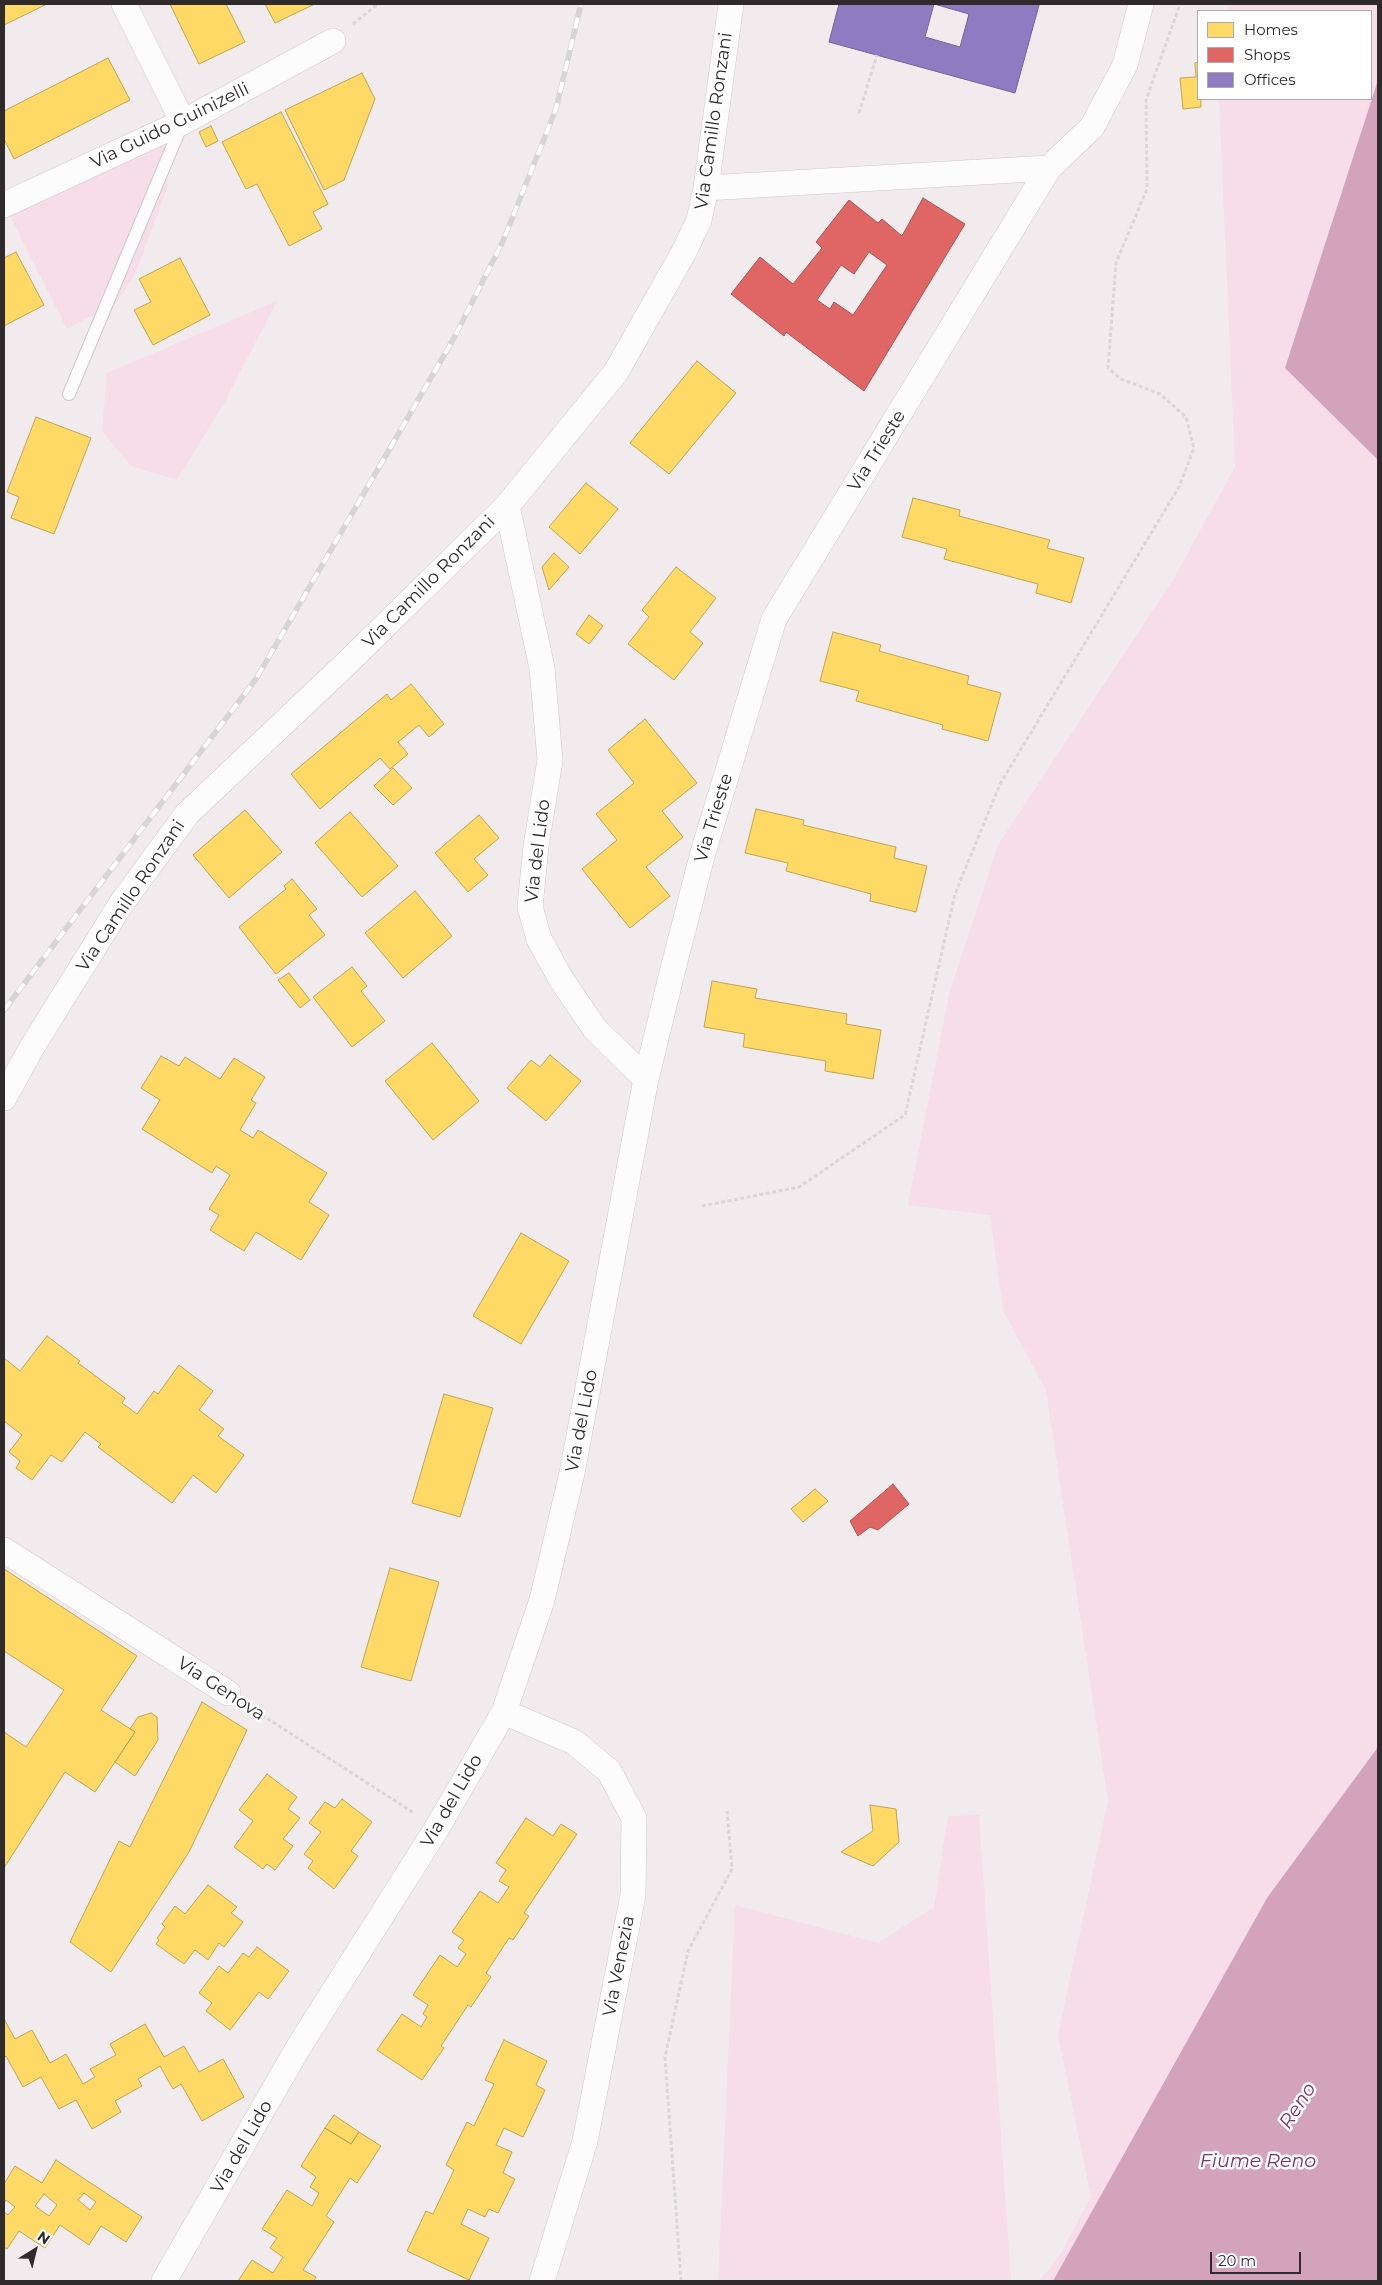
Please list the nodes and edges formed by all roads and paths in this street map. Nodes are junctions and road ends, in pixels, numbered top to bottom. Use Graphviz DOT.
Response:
graph roads {
  1 [pos="124,4"];
  2 [pos="731,4"];
  3 [pos="1141,4"];
  4 [pos="1180,4"];
  5 [pos="334,41"];
  6 [pos="877,55"];
  7 [pos="860,113"];
  8 [pos="183,122"];
  9 [pos="1049,168"];
  10 [pos="706,188"];
  11 [pos="4,205"];
  12 [pos="69,394"];
  13 [pos="506,506"];
  14 [pos="646,1079"];
  15 [pos="4,1098"];
  16 [pos="702,1206"];
  17 [pos="4,1550"];
  18 [pos="228,1693"];
  19 [pos="504,1712"];
  20 [pos="727,1811"];
  21 [pos="437,1828"];
  22 [pos="164,2281"];
  23 [pos="542,2281"];
  24 [pos="681,2281"];
  1 -- 8 [label="street"];
  2 -- 10 [label="street, Via Camillo Ronzani"];
  3 -- 9 [label="street, Via Trieste"];
  4 -- 16 [label="path"];
  5 -- 8 [label="street, Via Guido Guinizelli"];
  6 -- 7 [label="path"];
  8 -- 11 [label="street, Via Guido Guinizelli"];
  8 -- 12 [label="lane"];
  9 -- 10 [label="street"];
  9 -- 14 [label="street, Via Trieste"];
  10 -- 13 [label="street, Via Camillo Ronzani"];
  13 -- 14 [label="street, Via del Lido"];
  13 -- 15 [label="street, Via Camillo Ronzani"];
  14 -- 19 [label="street, Via del Lido"];
  17 -- 18 [label="street, Via Genova"];
  18 -- 21 [label="path, Via Genova"];
  19 -- 21 [label="street, Via del Lido"];
  19 -- 23 [label="street, Via Venezia"];
  20 -- 24 [label="path"];
  21 -- 22 [label="street, Via del Lido"];
}
